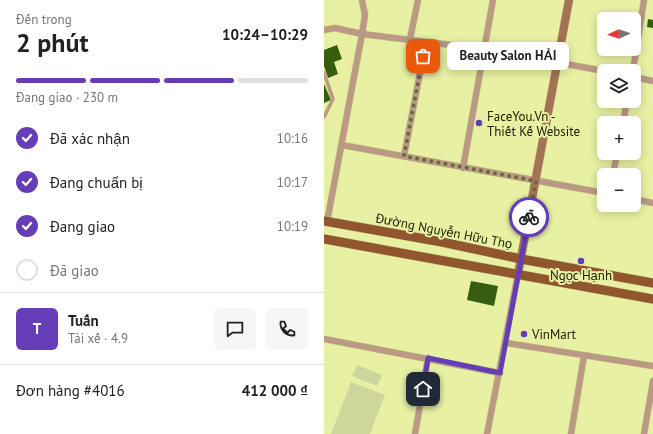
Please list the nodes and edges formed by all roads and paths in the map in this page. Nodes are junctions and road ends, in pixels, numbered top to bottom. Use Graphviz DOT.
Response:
graph roads {
  1 [pos="362,0"];
  2 [pos="418,0"];
  3 [pos="493,0"];
  4 [pos="569,0"];
  5 [pos="644,0"];
  6 [pos="324,30"];
  7 [pos="362,34"];
  8 [pos="410,39"];
  9 [pos="426,42"];
  10 [pos="484,49"];
  11 [pos="558,62"];
  12 [pos="634,64"];
  13 [pos="597,70"];
  14 [pos="324,73"];
  15 [pos="641,78"];
  16 [pos="653,80"];
  17 [pos="324,117"];
  18 [pos="342,145"];
  19 [pos="404,156"];
  20 [pos="463,168"];
  21 [pos="536,181"];
  22 [pos="597,193"];
  23 [pos="641,200"];
  24 [pos="653,203"];
  25 [pos="326,222"];
  26 [pos="324,239"];
  27 [pos="521,260"];
  28 [pos="518,274"];
  29 [pos="653,283"];
  30 [pos="653,300"];
  31 [pos="324,340"];
  32 [pos="506,343"];
  33 [pos="584,356"];
  34 [pos="428,358"];
  35 [pos="653,366"];
  36 [pos="500,373"];
  37 [pos="653,381"];
  38 [pos="650,423"];
  39 [pos="415,434"];
  40 [pos="487,434"];
  41 [pos="571,434"];
  42 [pos="644,434"];
  1 -- 7 [label="street"];
  2 -- 8 [label="street"];
  3 -- 10 [label="street"];
  4 -- 11 [label="street"];
  5 -- 12 [label="street"];
  6 -- 7 [label="street"];
  7 -- 8 [label="street"];
  7 -- 18 [label="street"];
  8 -- 9 [label="street"];
  9 -- 10 [label="street"];
  9 -- 19 [label="street"];
  10 -- 11 [label="street"];
  10 -- 20 [label="street"];
  11 -- 13 [label="street"];
  11 -- 21 [label="street"];
  14 -- 17 [label="lane"];
  15 -- 16 [label="street"];
  18 -- 19 [label="street"];
  18 -- 25 [label="street"];
  19 -- 20 [label="street"];
  20 -- 21 [label="street"];
  21 -- 22 [label="street"];
  21 -- 27 [label="street"];
  23 -- 24 [label="street"];
  25 -- 27 [label="main road, Đường Nguyễn Hữu Thọ"];
  26 -- 28 [label="main road"];
  27 -- 28 [label="street"];
  27 -- 29 [label="main road, Đường Nguyễn Hữu Thọ"];
  28 -- 30 [label="main road"];
  28 -- 32 [label="street"];
  31 -- 34 [label="street"];
  32 -- 33 [label="street"];
  32 -- 36 [label="street"];
  33 -- 35 [label="street"];
  33 -- 41 [label="street"];
  34 -- 36 [label="street"];
  34 -- 39 [label="street"];
  36 -- 40 [label="street"];
  37 -- 38 [label="street"];
  38 -- 42 [label="street"];
}
